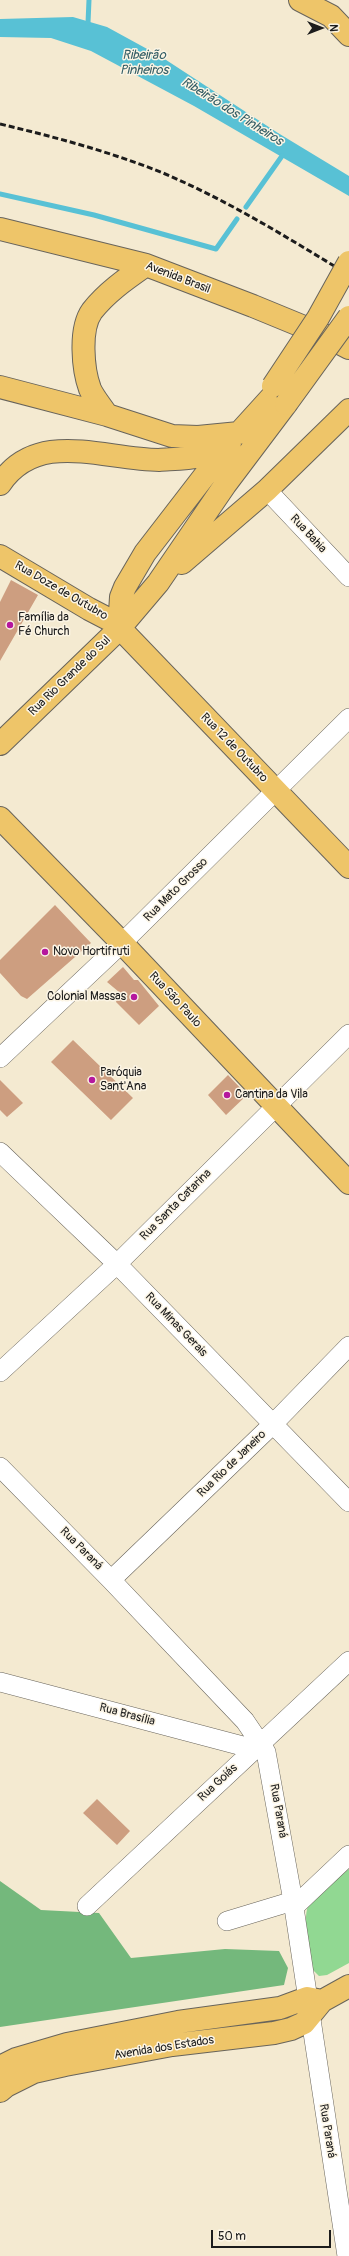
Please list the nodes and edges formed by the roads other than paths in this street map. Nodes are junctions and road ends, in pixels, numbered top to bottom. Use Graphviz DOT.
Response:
graph roads {
  1 [pos="300,0"];
  2 [pos="349,35"];
  3 [pos="0,229"];
  4 [pos="349,262"];
  5 [pos="146,265"];
  6 [pos="349,288"];
  7 [pos="349,317"];
  8 [pos="349,348"];
  9 [pos="0,388"];
  10 [pos="279,393"];
  11 [pos="349,410"];
  12 [pos="107,415"];
  13 [pos="234,438"];
  14 [pos="0,484"];
  15 [pos="267,490"];
  16 [pos="0,556"];
  17 [pos="349,577"];
  18 [pos="158,583"];
  19 [pos="120,629"];
  20 [pos="349,718"];
  21 [pos="0,744"];
  22 [pos="275,790"];
  23 [pos="0,818"];
  24 [pos="349,867"];
  25 [pos="122,943"];
  26 [pos="349,1034"];
  27 [pos="0,1058"];
  28 [pos="274,1106"];
  29 [pos="0,1152"];
  30 [pos="349,1183"];
  31 [pos="117,1264"];
  32 [pos="349,1346"];
  33 [pos="0,1372"];
  34 [pos="272,1425"];
  35 [pos="0,1467"];
  36 [pos="349,1502"];
  37 [pos="111,1580"];
  38 [pos="349,1661"];
  39 [pos="0,1682"];
  40 [pos="258,1746"];
  41 [pos="349,1855"];
  42 [pos="294,1904"];
  43 [pos="87,1906"];
  44 [pos="227,1921"];
  45 [pos="349,1986"];
  46 [pos="313,2005"];
  47 [pos="0,2067"];
  48 [pos="0,2091"];
  49 [pos="347,2256"];
  1 -- 2 [label="main road"];
  3 -- 5 [label="main road, Avenida Brasil"];
  4 -- 10 [label="main road, bridge"];
  5 -- 8 [label="main road, Avenida Brasil"];
  5 -- 12 [label="main road"];
  6 -- 10 [label="main road"];
  7 -- 10 [label="main road, bridge"];
  9 -- 12 [label="main road"];
  10 -- 13 [label="main road, Rua Rio Grande do Sul"];
  10 -- 18 [label="main road"];
  11 -- 15 [label="main road"];
  12 -- 13 [label="main road"];
  13 -- 14 [label="main road"];
  13 -- 19 [label="main road, Rua Rio Grande do Sul"];
  15 -- 17 [label="street, Rua Bahia"];
  15 -- 18 [label="main road"];
  16 -- 19 [label="main road, Rua Doze de Outubro"];
  18 -- 19 [label="main road"];
  19 -- 21 [label="main road, Rua Rio Grande do Sul"];
  19 -- 22 [label="main road, Rua 12 de Outubro"];
  20 -- 22 [label="street, Rua Mato Grosso"];
  22 -- 24 [label="main road, Rua 12 de Outubro"];
  22 -- 25 [label="street, Rua Mato Grosso"];
  23 -- 25 [label="main road, Rua São Paulo"];
  25 -- 27 [label="street, Rua Mato Grosso"];
  25 -- 28 [label="main road, Rua São Paulo"];
  26 -- 28 [label="street, Rua Santa Catarina"];
  28 -- 30 [label="main road, Rua São Paulo"];
  28 -- 31 [label="street, Rua Santa Catarina"];
  29 -- 31 [label="street, Rua Minas Gerais"];
  31 -- 33 [label="street, Rua Santa Catarina"];
  31 -- 34 [label="street, Rua Minas Gerais"];
  32 -- 34 [label="street, Rua Rio de Janeiro"];
  34 -- 36 [label="street, Rua Minas Gerais"];
  34 -- 37 [label="street, Rua Rio de Janeiro"];
  35 -- 37 [label="street, Rua Paraná"];
  37 -- 40 [label="street, Rua Paraná"];
  38 -- 40 [label="street, Rua Goiás"];
  39 -- 40 [label="street, Rua Brasília"];
  40 -- 42 [label="street, Rua Paraná"];
  40 -- 43 [label="street, Rua Goiás"];
  41 -- 42 [label="street"];
  42 -- 44 [label="street"];
  42 -- 46 [label="street, Rua Paraná"];
  45 -- 46 [label="main road, Avenida dos Estados"];
  46 -- 47 [label="main road, Avenida dos Estados"];
  46 -- 48 [label="main road, Avenida dos Estados"];
  46 -- 49 [label="street, Rua Paraná"];
}
